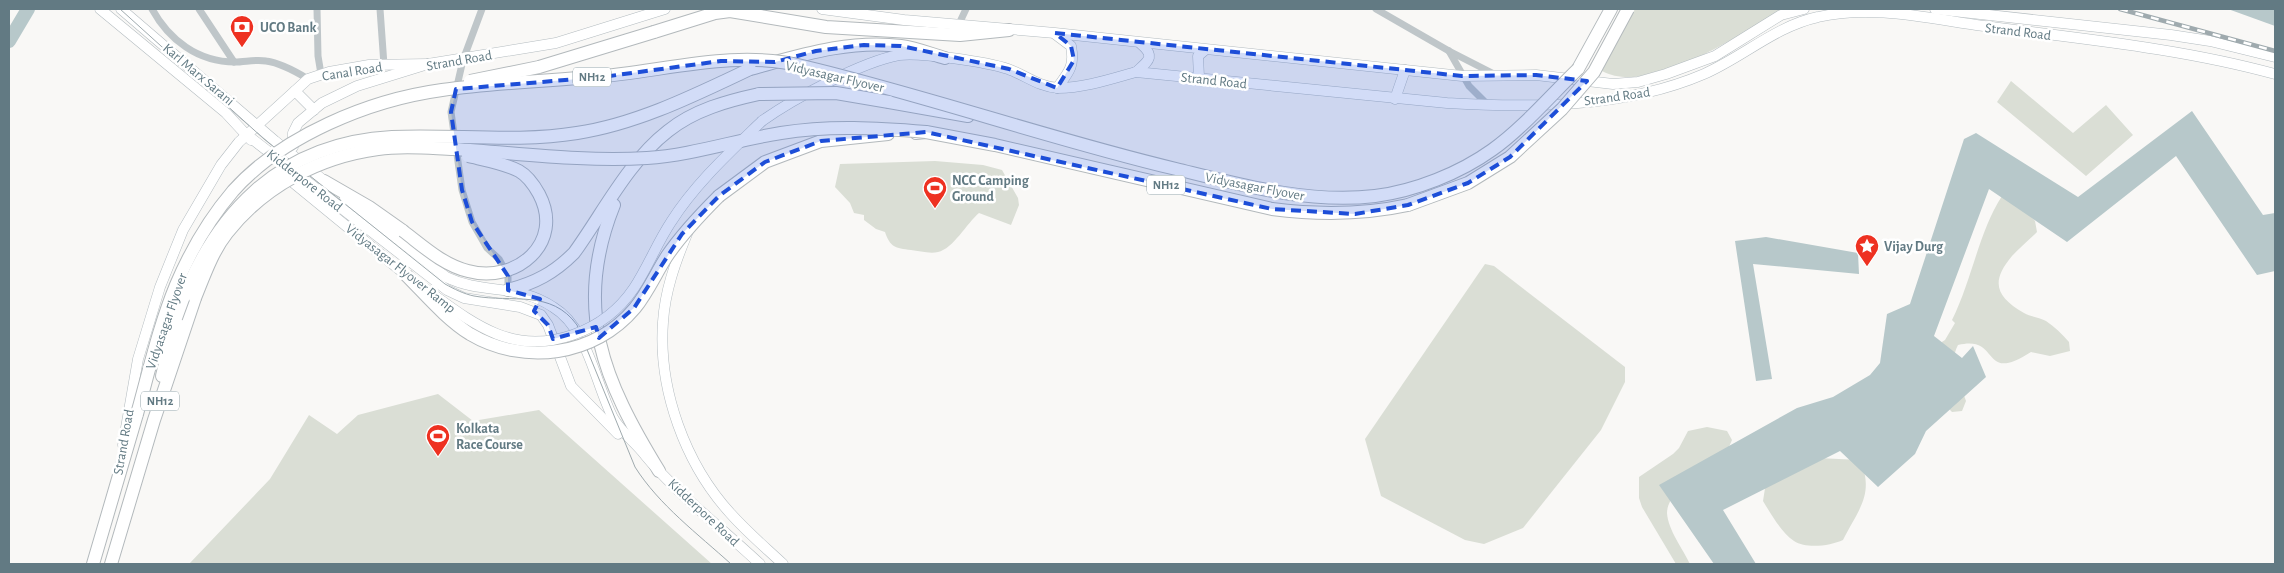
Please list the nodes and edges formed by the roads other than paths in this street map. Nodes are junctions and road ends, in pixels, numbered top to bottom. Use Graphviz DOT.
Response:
graph roads {
  1 [pos="121,9"];
  2 [pos="152,9"];
  3 [pos="199,9"];
  4 [pos="317,9"];
  5 [pos="380,9"];
  6 [pos="482,9"];
  7 [pos="665,9"];
  8 [pos="822,9"];
  9 [pos="966,9"];
  10 [pos="1376,9"];
  11 [pos="1611,9"];
  12 [pos="1628,9"];
  13 [pos="1804,9"];
  14 [pos="1935,9"];
  15 [pos="103,10"];
  16 [pos="958,26"];
  17 [pos="1009,30"];
  18 [pos="1054,34"];
  19 [pos="1141,44"];
  20 [pos="1205,50"];
  21 [pos="1449,51"];
  22 [pos="2275,57"];
  23 [pos="946,58"];
  24 [pos="463,60"];
  25 [pos="234,62"];
  26 [pos="428,64"];
  27 [pos="384,65"];
  28 [pos="1406,70"];
  29 [pos="1136,72"];
  30 [pos="321,74"];
  31 [pos="2275,74"];
  32 [pos="1462,76"];
  33 [pos="1499,76"];
  34 [pos="1199,77"];
  35 [pos="308,79"];
  36 [pos="1057,88"];
  37 [pos="441,90"];
  38 [pos="295,91"];
  39 [pos="1395,99"];
  40 [pos="1488,106"];
  41 [pos="314,110"];
  42 [pos="996,121"];
  43 [pos="258,125"];
  44 [pos="926,132"];
  45 [pos="247,135"];
  46 [pos="275,141"];
  47 [pos="439,149"];
  48 [pos="295,158"];
  49 [pos="324,181"];
  50 [pos="623,182"];
  51 [pos="690,226"];
  52 [pos="406,275"];
  53 [pos="508,290"];
  54 [pos="540,299"];
  55 [pos="534,311"];
  56 [pos="154,420"];
  57 [pos="648,460"];
  58 [pos="660,471"];
  59 [pos="114,493"];
  60 [pos="93,564"];
  61 [pos="111,564"];
  62 [pos="760,564"];
  63 [pos="783,564"];
  1 -- 43 [label="main road, Karl Marx Sarani"];
  2 -- 25 [label="street, Canal Road"];
  3 -- 25 [label="street"];
  4 -- 30 [label="street"];
  5 -- 27 [label="street"];
  6 -- 24 [label="street"];
  7 -- 24 [label="main road, Strand Road"];
  8 -- 16 [label="main road, Strand Road"];
  9 -- 16 [label="street"];
  10 -- 21 [label="street"];
  11 -- 42 [label="highway, Vidyasagar Flyover / NH12, bridge"];
  12 -- 44 [label="highway, Vidyasagar Flyover / NH12, bridge"];
  13 -- 33 [label="main road, Strand Road"];
  14 -- 22 [label="main road, Strand Road"];
  15 -- 45 [label="main road"];
  16 -- 17 [label="main road, Strand Road"];
  17 -- 18 [label="main road, Strand Road"];
  17 -- 37 [label="highway, bridge"];
  18 -- 19 [label="main road, Strand Road"];
  18 -- 36 [label="main road"];
  19 -- 20 [label="main road, Strand Road"];
  19 -- 29 [label="main road"];
  20 -- 28 [label="main road, Strand Road"];
  20 -- 34 [label="main road"];
  21 -- 32 [label="street"];
  21 -- 33 [label="street"];
  23 -- 36 [label="main road, Strand Road"];
  23 -- 52 [label="main road, Vidyasagar Flyover Ramp, bridge"];
  23 -- 56 [label="highway, bridge"];
  24 -- 26 [label="main road, Strand Road"];
  24 -- 53 [label="street"];
  25 -- 35 [label="street, Canal Road"];
  26 -- 27 [label="main road, Canal Road"];
  26 -- 41 [label="main road, Strand Road"];
  27 -- 30 [label="main road, Canal Road"];
  28 -- 32 [label="main road, Strand Road"];
  28 -- 39 [label="main road"];
  29 -- 34 [label="main road, Strand Road"];
  29 -- 36 [label="main road, Strand Road"];
  30 -- 35 [label="main road, Canal Road"];
  31 -- 40 [label="main road, Strand Road"];
  32 -- 33 [label="main road, Strand Road"];
  32 -- 40 [label="street"];
  34 -- 39 [label="main road, Strand Road"];
  35 -- 38 [label="main road, Strand Road"];
  37 -- 42 [label="highway, Vidyasagar Flyover / NH12, bridge"];
  37 -- 59 [label="highway, Vidyasagar Flyover / NH12, bridge"];
  38 -- 41 [label="main road"];
  38 -- 43 [label="main road, Strand Road"];
  39 -- 40 [label="main road, Strand Road"];
  41 -- 48 [label="main road, Strand Road"];
  42 -- 50 [label="highway, bridge"];
  43 -- 45 [label="main road, Strand Road"];
  43 -- 46 [label="main road, Karl Marx Sarani"];
  44 -- 47 [label="highway, Vidyasagar Flyover / NH12, bridge"];
  44 -- 51 [label="highway, bridge"];
  45 -- 52 [label="main road, Vidyasagar Flyover Ramp"];
  45 -- 55 [label="main road, Kidderpore Road"];
  45 -- 59 [label="main road, Strand Road"];
  46 -- 48 [label="main road, Kidderpore Road"];
  47 -- 49 [label="highway, bridge"];
  47 -- 56 [label="highway, Vidyasagar Flyover / NH12, bridge"];
  48 -- 49 [label="main road, Kidderpore Road"];
  49 -- 53 [label="main road, Kidderpore Road"];
  50 -- 53 [label="highway"];
  50 -- 58 [label="highway"];
  51 -- 52 [label="highway, bridge"];
  51 -- 63 [label="main road, bridge"];
  53 -- 54 [label="main road, Kidderpore Road"];
  54 -- 55 [label="main road"];
  54 -- 57 [label="main road, Kidderpore Road"];
  55 -- 57 [label="main road, Kidderpore Road"];
  56 -- 61 [label="highway, Vidyasagar Flyover / NH12"];
  57 -- 58 [label="main road, Kidderpore Road"];
  58 -- 62 [label="main road, Kidderpore Road"];
  59 -- 60 [label="highway, NH12"];
}
